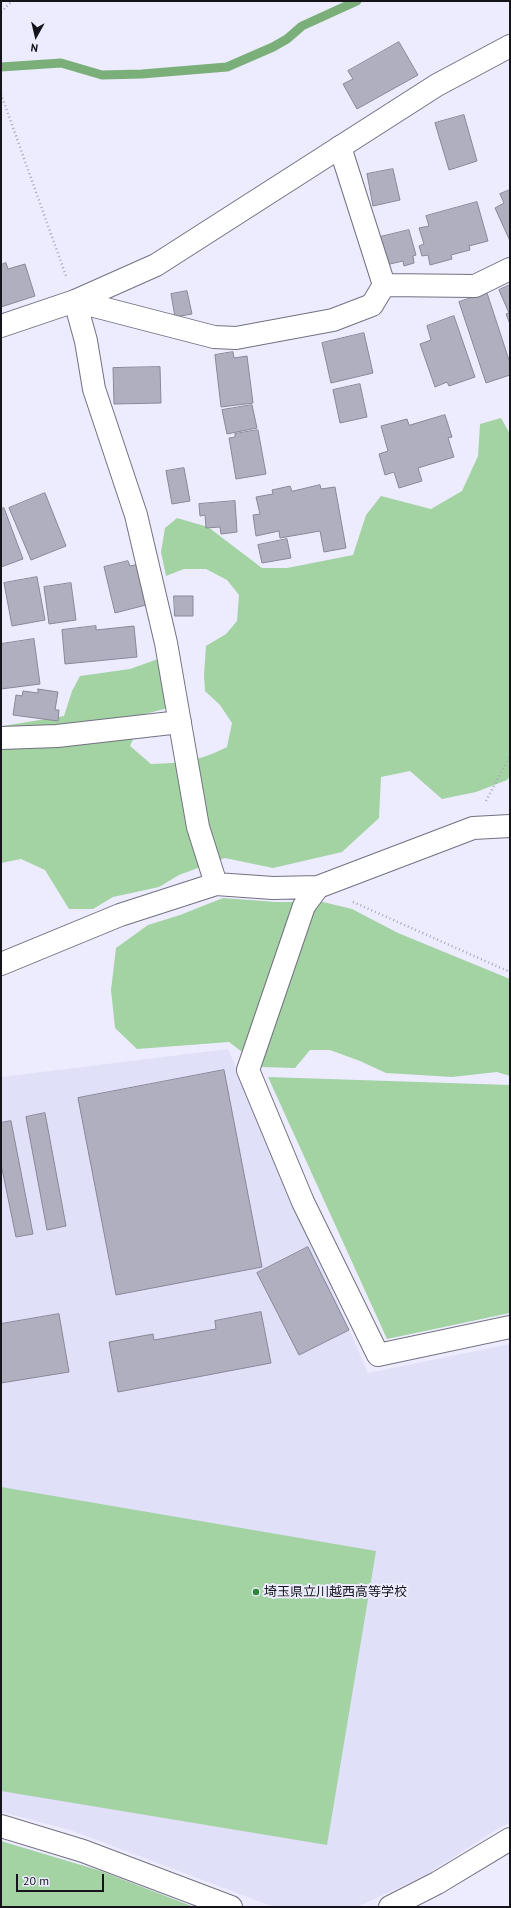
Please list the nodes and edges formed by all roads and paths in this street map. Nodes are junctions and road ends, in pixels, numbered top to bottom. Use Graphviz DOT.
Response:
graph roads {
  1 [pos="12,1"];
  2 [pos="1,12"];
  3 [pos="510,46"];
  4 [pos="1,94"];
  5 [pos="340,147"];
  6 [pos="510,269"];
  7 [pos="384,285"];
  8 [pos="75,301"];
  9 [pos="1,326"];
  10 [pos="180,722"];
  11 [pos="1,738"];
  12 [pos="510,756"];
  13 [pos="510,826"];
  14 [pos="473,828"];
  15 [pos="216,884"];
  16 [pos="318,887"];
  17 [pos="1,964"];
  18 [pos="510,972"];
  19 [pos="510,1327"];
  20 [pos="1,1826"];
  21 [pos="510,1839"];
  22 [pos="231,1907"];
  23 [pos="390,1907"];
  1 -- 2 [label="path"];
  3 -- 5 [label="street"];
  4 -- 8 [label="path"];
  5 -- 7 [label="street"];
  5 -- 8 [label="street"];
  6 -- 7 [label="street"];
  7 -- 8 [label="street"];
  8 -- 9 [label="street"];
  8 -- 10 [label="street"];
  10 -- 11 [label="street"];
  10 -- 15 [label="street"];
  12 -- 14 [label="path"];
  13 -- 14 [label="street"];
  14 -- 16 [label="street"];
  15 -- 16 [label="street"];
  15 -- 17 [label="street"];
  16 -- 18 [label="path"];
  16 -- 19 [label="street"];
  20 -- 22 [label="street"];
  21 -- 23 [label="street"];
}
